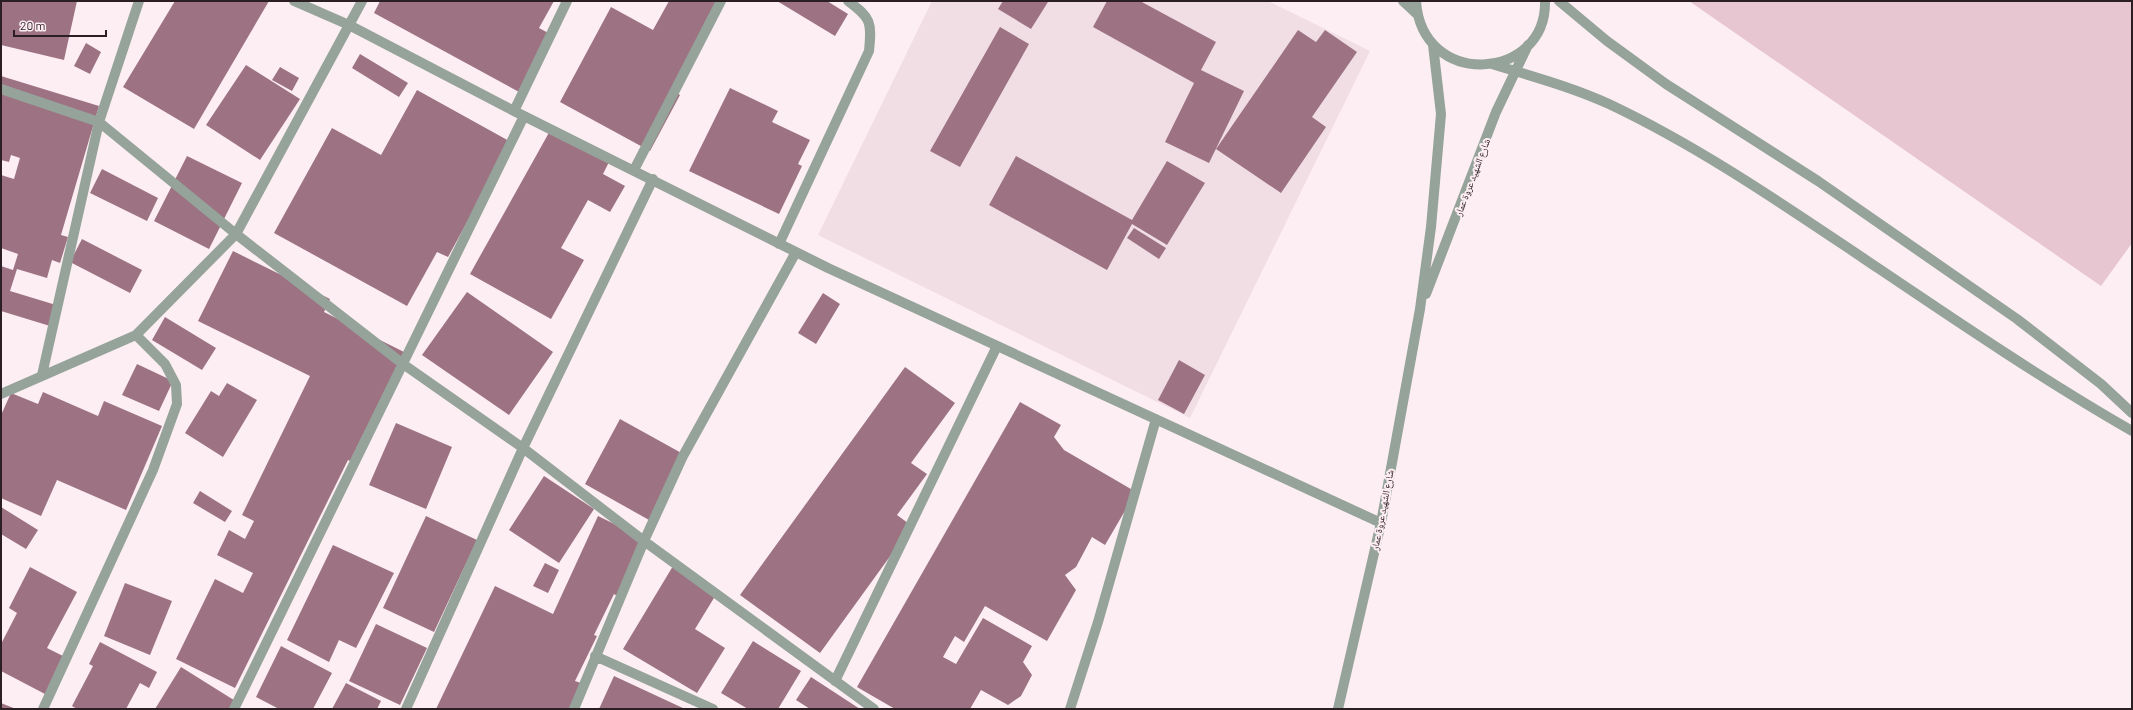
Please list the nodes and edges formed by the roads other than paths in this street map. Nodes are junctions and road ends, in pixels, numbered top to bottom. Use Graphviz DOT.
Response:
graph roads {
  1 [pos="139,1"];
  2 [pos="294,1"];
  3 [pos="362,1"];
  4 [pos="567,1"];
  5 [pos="721,1"];
  6 [pos="848,1"];
  7 [pos="1403,1"];
  8 [pos="1416,1"];
  9 [pos="1551,1"];
  10 [pos="1558,1"];
  11 [pos="1545,5"];
  12 [pos="1417,14"];
  13 [pos="349,25"];
  14 [pos="1433,45"];
  15 [pos="1528,45"];
  16 [pos="1492,64"];
  17 [pos="1516,72"];
  18 [pos="1,89"];
  19 [pos="514,111"];
  20 [pos="524,116"];
  21 [pos="99,122"];
  22 [pos="634,170"];
  23 [pos="653,179"];
  24 [pos="236,234"];
  25 [pos="779,244"];
  26 [pos="796,252"];
  27 [pos="1420,309"];
  28 [pos="136,335"];
  29 [pos="997,346"];
  30 [pos="403,364"];
  31 [pos="42,375"];
  32 [pos="1,394"];
  33 [pos="2132,413"];
  34 [pos="1156,419"];
  35 [pos="2132,431"];
  36 [pos="523,448"];
  37 [pos="1381,523"];
  38 [pos="644,541"];
  39 [pos="595,656"];
  40 [pos="835,681"];
  41 [pos="43,709"];
  42 [pos="234,709"];
  43 [pos="406,709"];
  44 [pos="574,709"];
  45 [pos="713,709"];
  46 [pos="874,709"];
  47 [pos="1070,709"];
  48 [pos="1338,709"];
  1 -- 21 [label="street"];
  2 -- 13 [label="street"];
  3 -- 13 [label="street"];
  4 -- 19 [label="street"];
  5 -- 22 [label="street"];
  6 -- 25 [label="street"];
  7 -- 12 [label="street"];
  8 -- 12 [label="street"];
  9 -- 11 [label="street"];
  10 -- 33 [label="street"];
  11 -- 15 [label="street"];
  12 -- 14 [label="street"];
  13 -- 19 [label="street"];
  13 -- 24 [label="street"];
  14 -- 16 [label="street"];
  14 -- 27 [label="street, شارع الشهيد عروة عمار"];
  15 -- 16 [label="street"];
  15 -- 17 [label="street, شارع الشهيد عروة عمار"];
  16 -- 17 [label="street"];
  17 -- 27 [label="street, شارع الشهيد عروة عمار"];
  17 -- 35 [label="street"];
  18 -- 21 [label="street"];
  19 -- 20 [label="street"];
  20 -- 22 [label="street"];
  20 -- 30 [label="street"];
  21 -- 24 [label="street"];
  21 -- 31 [label="street"];
  22 -- 23 [label="street"];
  23 -- 25 [label="street"];
  23 -- 36 [label="street"];
  24 -- 28 [label="street"];
  24 -- 30 [label="street"];
  25 -- 26 [label="street"];
  26 -- 29 [label="street"];
  26 -- 38 [label="street"];
  27 -- 37 [label="street, شارع الشهيد عروة عمار"];
  28 -- 31 [label="street"];
  28 -- 41 [label="street"];
  29 -- 34 [label="street"];
  29 -- 40 [label="street"];
  30 -- 36 [label="street"];
  30 -- 42 [label="street"];
  31 -- 32 [label="street"];
  34 -- 37 [label="street"];
  34 -- 47 [label="street"];
  36 -- 38 [label="street"];
  36 -- 43 [label="street"];
  37 -- 48 [label="street, شارع الشهيد عروة عمار"];
  38 -- 39 [label="street"];
  38 -- 40 [label="street"];
  39 -- 44 [label="street"];
  39 -- 45 [label="street"];
  40 -- 46 [label="street"];
}
